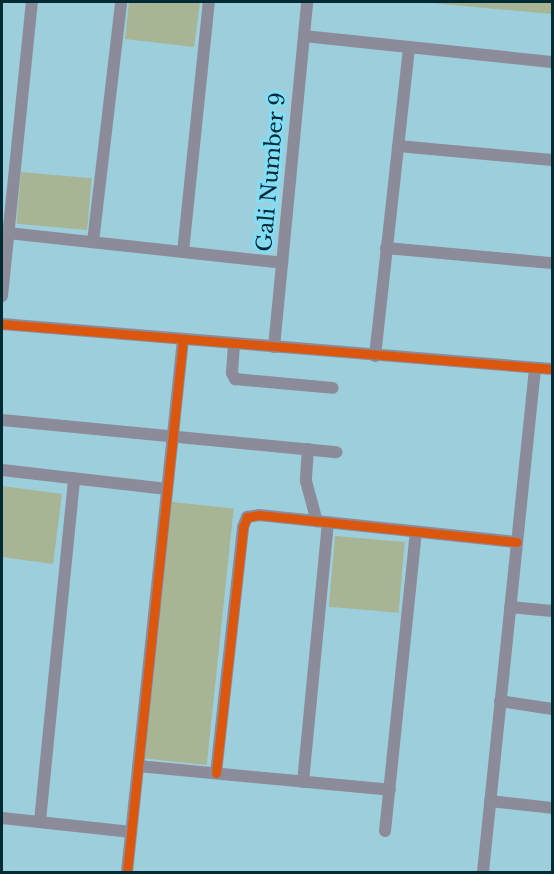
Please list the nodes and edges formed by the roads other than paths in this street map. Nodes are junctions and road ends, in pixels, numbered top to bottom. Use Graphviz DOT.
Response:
graph roads {
  1 [pos="32,2"];
  2 [pos="121,2"];
  3 [pos="209,2"];
  4 [pos="307,2"];
  5 [pos="304,36"];
  6 [pos="409,47"];
  7 [pos="552,62"];
  8 [pos="398,146"];
  9 [pos="552,160"];
  10 [pos="8,232"];
  11 [pos="93,242"];
  12 [pos="386,248"];
  13 [pos="183,252"];
  14 [pos="282,263"];
  15 [pos="552,263"];
  16 [pos="2,296"];
  17 [pos="2,324"];
  18 [pos="183,339"];
  19 [pos="234,344"];
  20 [pos="274,347"];
  21 [pos="375,356"];
  22 [pos="535,369"];
  23 [pos="552,369"];
  24 [pos="333,388"];
  25 [pos="2,420"];
  26 [pos="172,438"];
  27 [pos="308,449"];
  28 [pos="336,452"];
  29 [pos="2,470"];
  30 [pos="74,478"];
  31 [pos="167,489"];
  32 [pos="323,523"];
  33 [pos="416,532"];
  34 [pos="517,542"];
  35 [pos="510,607"];
  36 [pos="552,611"];
  37 [pos="500,701"];
  38 [pos="552,709"];
  39 [pos="138,766"];
  40 [pos="216,773"];
  41 [pos="303,782"];
  42 [pos="390,790"];
  43 [pos="490,801"];
  44 [pos="552,808"];
  45 [pos="2,818"];
  46 [pos="40,821"];
  47 [pos="386,831"];
  48 [pos="131,832"];
  49 [pos="127,873"];
  50 [pos="483,873"];
  1 -- 10 [label="street"];
  2 -- 11 [label="street"];
  3 -- 13 [label="street"];
  4 -- 5 [label="street, Gali Number 9"];
  5 -- 6 [label="street"];
  5 -- 14 [label="street, Gali Number 9"];
  6 -- 7 [label="street"];
  6 -- 8 [label="street"];
  8 -- 9 [label="street"];
  8 -- 12 [label="street"];
  10 -- 11 [label="street"];
  10 -- 16 [label="street"];
  11 -- 13 [label="street"];
  12 -- 15 [label="street"];
  12 -- 21 [label="street"];
  13 -- 14 [label="street"];
  14 -- 20 [label="street, Gali Number 9"];
  17 -- 18 [label="street"];
  18 -- 19 [label="street"];
  18 -- 26 [label="street"];
  19 -- 20 [label="street"];
  19 -- 24 [label="street"];
  20 -- 21 [label="street"];
  21 -- 22 [label="street"];
  22 -- 23 [label="street"];
  22 -- 34 [label="street"];
  25 -- 26 [label="street"];
  26 -- 27 [label="street"];
  26 -- 31 [label="street"];
  27 -- 28 [label="street"];
  27 -- 32 [label="street"];
  29 -- 30 [label="street"];
  30 -- 31 [label="street"];
  30 -- 46 [label="street"];
  31 -- 39 [label="street"];
  32 -- 33 [label="street"];
  32 -- 40 [label="street"];
  32 -- 41 [label="street"];
  33 -- 34 [label="street"];
  33 -- 42 [label="street"];
  34 -- 35 [label="street"];
  35 -- 36 [label="street"];
  35 -- 37 [label="street"];
  37 -- 38 [label="street"];
  37 -- 43 [label="street"];
  39 -- 40 [label="street"];
  39 -- 48 [label="street"];
  40 -- 41 [label="street"];
  41 -- 42 [label="street"];
  42 -- 47 [label="street"];
  43 -- 44 [label="street"];
  43 -- 50 [label="street"];
  45 -- 46 [label="street"];
  46 -- 48 [label="street"];
  48 -- 49 [label="street"];
}
